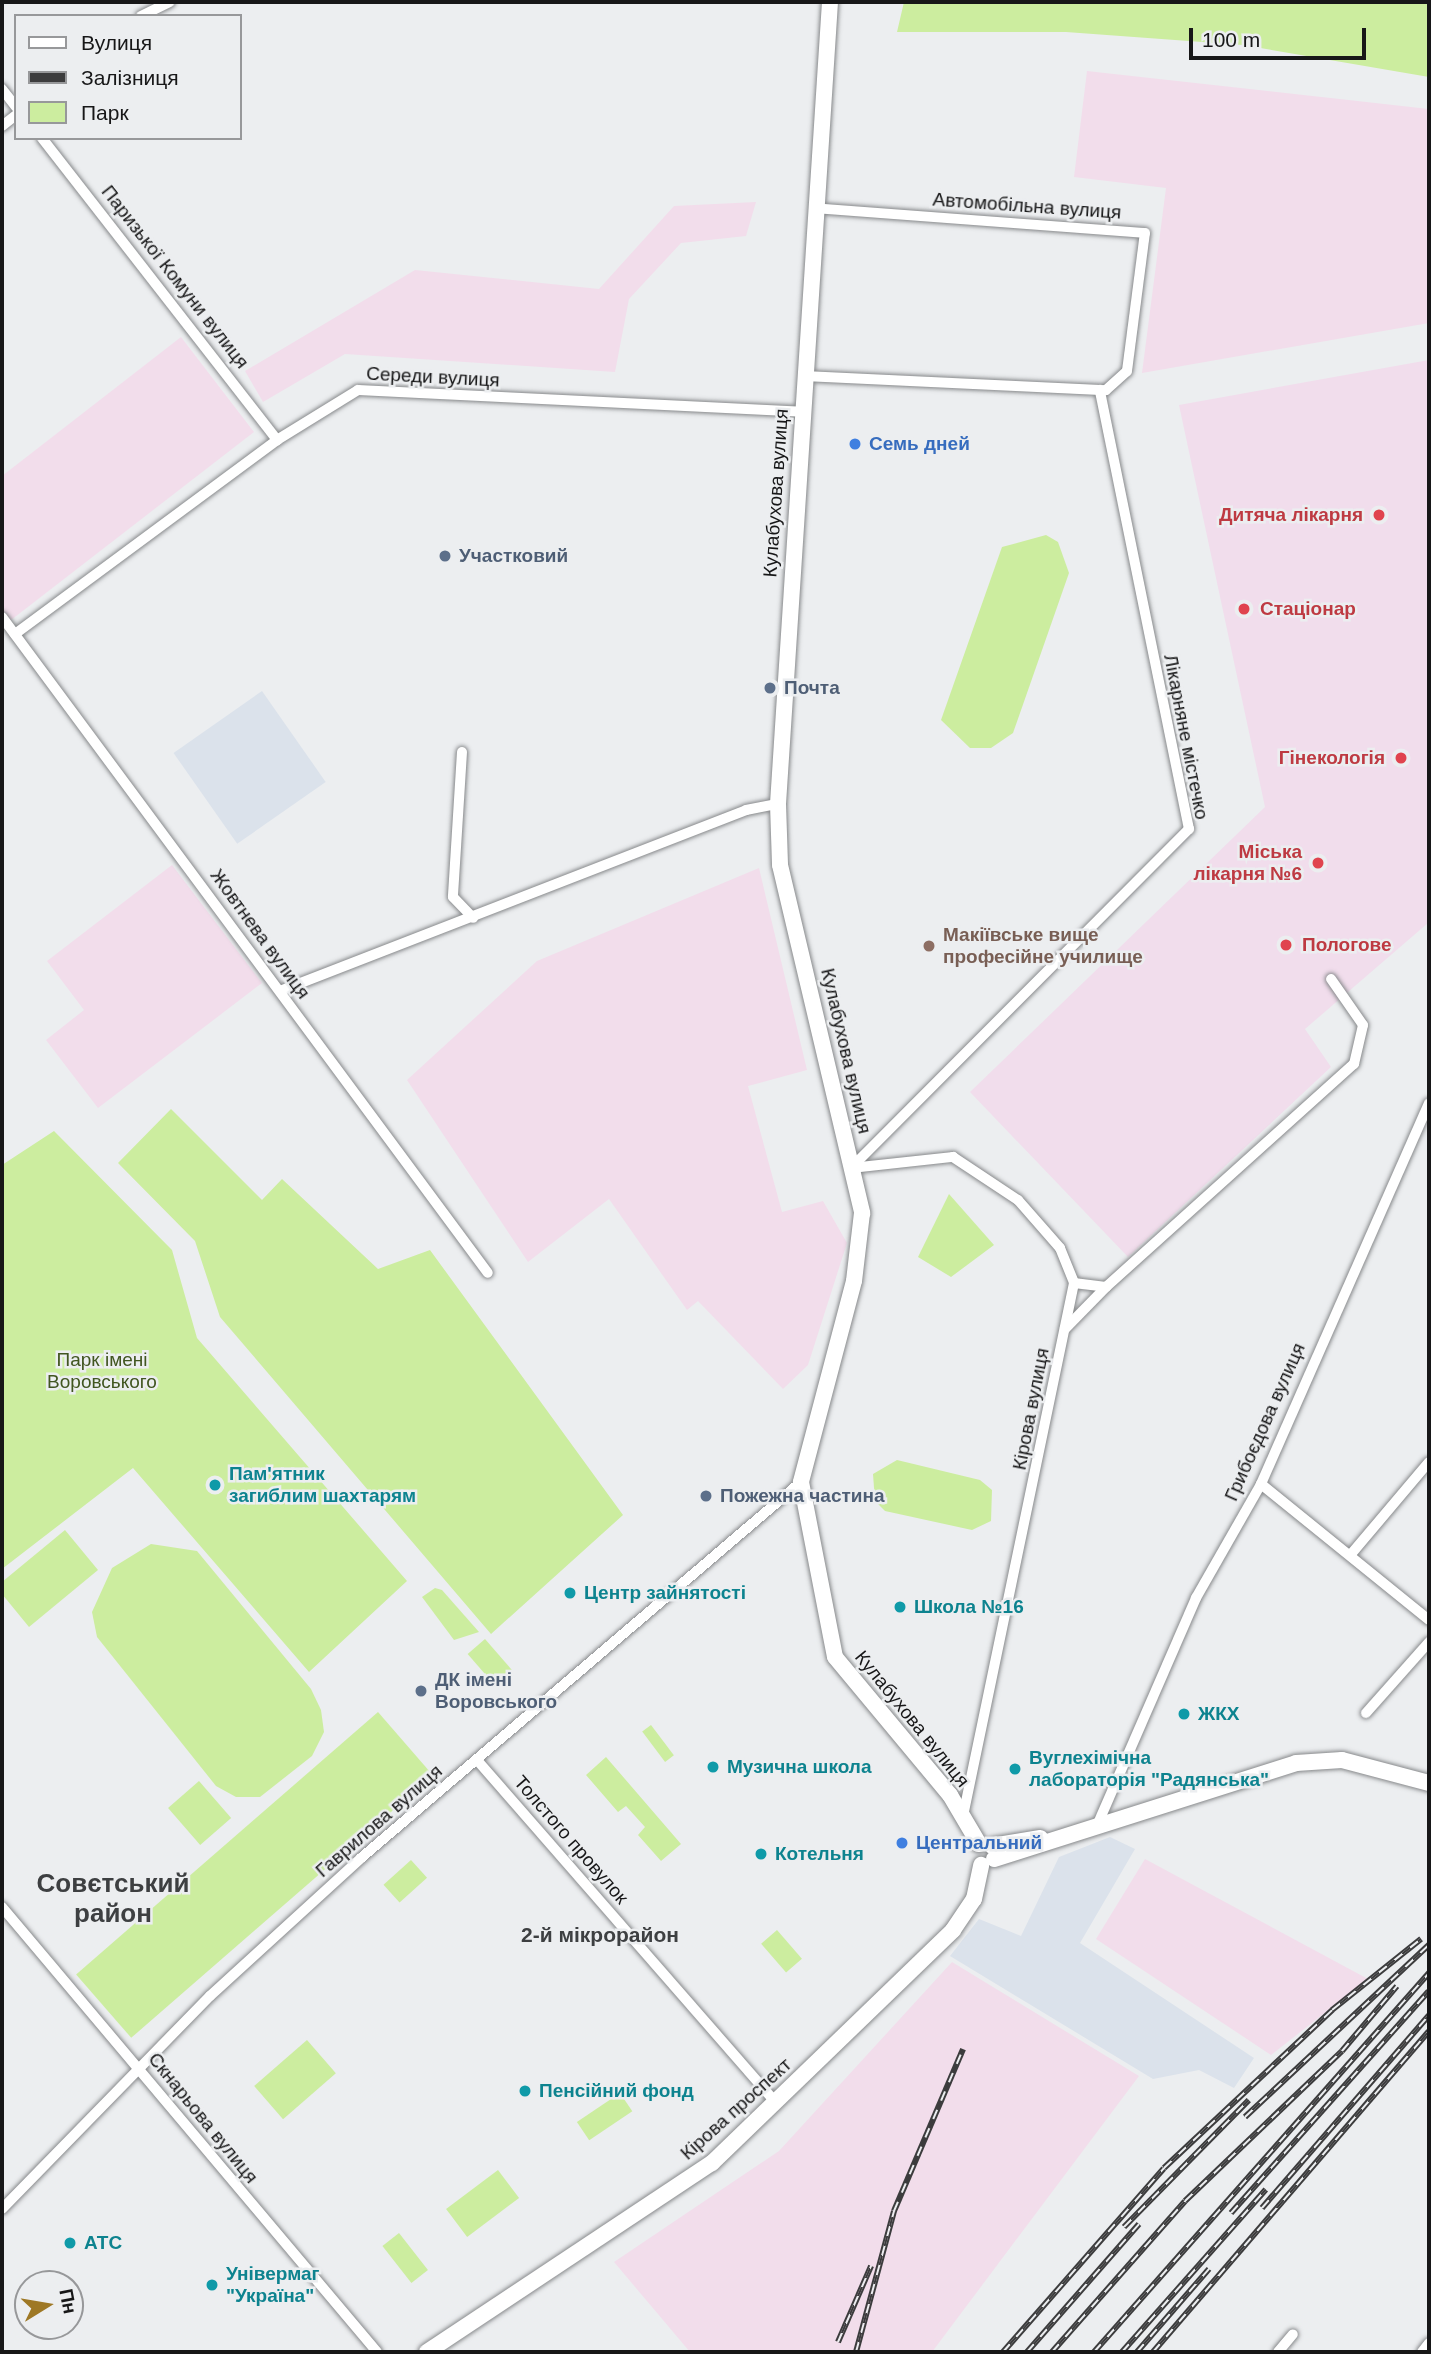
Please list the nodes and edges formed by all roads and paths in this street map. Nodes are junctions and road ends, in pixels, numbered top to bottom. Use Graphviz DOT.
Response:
graph roads {
  1 [pos="170,2"];
  2 [pos="830,2"];
  3 [pos="143,14"];
  4 [pos="2,89"];
  5 [pos="14,104"];
  6 [pos="44,140"];
  7 [pos="816,208"];
  8 [pos="804,376"];
  9 [pos="1100,390"];
  10 [pos="802,412"];
  11 [pos="277,440"];
  12 [pos="2,617"];
  13 [pos="15,634"];
  14 [pos="462,752"];
  15 [pos="778,804"];
  16 [pos="473,918"];
  17 [pos="1331,979"];
  18 [pos="280,991"];
  19 [pos="1429,1103"];
  20 [pos="852,1168"];
  21 [pos="488,1273"];
  22 [pos="1074,1283"];
  23 [pos="1106,1287"];
  24 [pos="1065,1329"];
  25 [pos="1429,1462"];
  26 [pos="801,1482"];
  27 [pos="1261,1484"];
  28 [pos="1352,1553"];
  29 [pos="1429,1620"];
  30 [pos="1429,1642"];
  31 [pos="1366,1713"];
  32 [pos="477,1760"];
  33 [pos="1429,1783"];
  34 [pos="962,1817"];
  35 [pos="1095,1830"];
  36 [pos="987,1854"];
  37 [pos="2,1907"];
  38 [pos="139,2067"];
  39 [pos="776,2103"];
  40 [pos="2,2209"];
  41 [pos="1293,2334"];
  42 [pos="1429,2343"];
  43 [pos="377,2352"];
  44 [pos="427,2352"];
  45 [pos="1278,2352"];
  46 [pos="1422,2352"];
  1 -- 3 [label="street"];
  2 -- 7 [label="street, Кулабухова вулиця"];
  4 -- 5 [label="street"];
  6 -- 11 [label="street, Паризької Комуни вулиця"];
  7 -- 8 [label="street, Кулабухова вулиця"];
  7 -- 9 [label="street, Автомобільна вулиця"];
  8 -- 9 [label="street"];
  8 -- 10 [label="street, Кулабухова вулиця"];
  9 -- 20 [label="street, Лікарняне містечко"];
  10 -- 11 [label="street, Середи вулиця"];
  10 -- 15 [label="street, Кулабухова вулиця"];
  11 -- 13 [label="street, Середи вулиця"];
  12 -- 13 [label="street, Жовтнева вулиця"];
  13 -- 18 [label="street, Жовтнева вулиця"];
  14 -- 16 [label="street"];
  15 -- 16 [label="street"];
  15 -- 20 [label="street, Кулабухова вулиця"];
  16 -- 18 [label="street"];
  17 -- 23 [label="street"];
  18 -- 21 [label="street, Жовтнева вулиця"];
  19 -- 27 [label="street, Грибоєдова вулиця"];
  20 -- 22 [label="street"];
  20 -- 26 [label="street, Кулабухова вулиця"];
  22 -- 23 [label="street"];
  22 -- 24 [label="street, Кірова вулиця"];
  23 -- 24 [label="street"];
  24 -- 34 [label="street, Кірова вулиця"];
  25 -- 28 [label="street"];
  26 -- 32 [label="street, Гаврилова вулиця"];
  26 -- 34 [label="street, Кулабухова вулиця"];
  27 -- 28 [label="street"];
  27 -- 35 [label="street, Грибоєдова вулиця"];
  28 -- 29 [label="street"];
  30 -- 31 [label="street"];
  32 -- 38 [label="street, Гаврилова вулиця"];
  32 -- 39 [label="street, Толстого провулок"];
  33 -- 35 [label="street"];
  34 -- 36 [label="street, Кулабухова вулиця"];
  35 -- 36 [label="street"];
  36 -- 39 [label="street, Кірова проспект"];
  37 -- 38 [label="street, Скнарьова вулиця"];
  38 -- 40 [label="street, Гаврилова вулиця"];
  38 -- 43 [label="street, Скнарьова вулиця"];
  39 -- 44 [label="street, Кірова проспект"];
  41 -- 45 [label="street"];
  42 -- 46 [label="street"];
}
